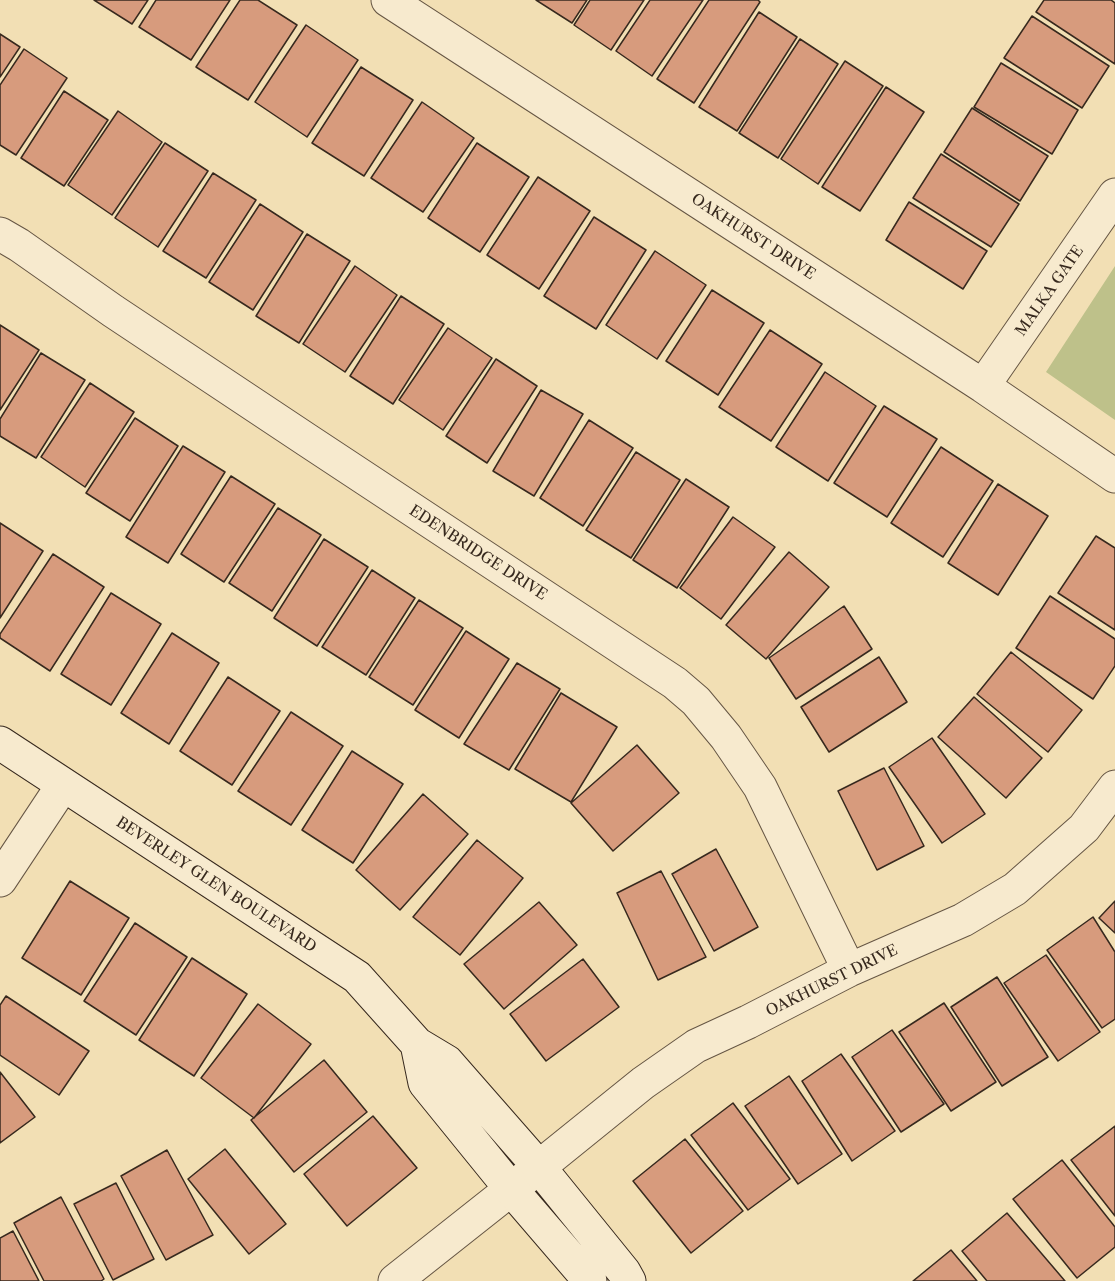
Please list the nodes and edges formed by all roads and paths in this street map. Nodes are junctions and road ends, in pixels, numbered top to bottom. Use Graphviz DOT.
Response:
graph roads {
  1 [pos="388,0"];
  2 [pos="1115,195"];
  3 [pos="0,234"];
  4 [pos="983,386"];
  5 [pos="1115,476"];
  6 [pos="0,743"];
  7 [pos="63,785"];
  8 [pos="1115,787"];
  9 [pos="0,880"];
  10 [pos="849,970"];
  11 [pos="417,1044"];
  12 [pos="539,1167"];
  13 [pos="511,1189"];
  14 [pos="395,1281"];
  15 [pos="590,1281"];
  16 [pos="628,1281"];
  1 -- 4 [label="street, OAKHURST DRIVE"];
  2 -- 4 [label="street, MALKA GATE"];
  3 -- 10 [label="street, EDENBRIDGE DRIVE"];
  4 -- 5 [label="street, OAKHURST DRIVE"];
  6 -- 7 [label="street, BEVERLEY GLEN BOULEVARD"];
  7 -- 9 [label="street"];
  7 -- 11 [label="street, BEVERLEY GLEN BOULEVARD"];
  8 -- 10 [label="street, OAKHURST DRIVE"];
  10 -- 12 [label="street, OAKHURST DRIVE"];
  11 -- 12 [label="street, BEVERLEY GLEN BOULEVARD"];
  11 -- 13 [label="street"];
  12 -- 13 [label="street, OAKHURST DRIVE"];
  12 -- 16 [label="street, BEVERLEY GLEN BOULEVARD"];
  13 -- 14 [label="street, OAKHURST DRIVE"];
  13 -- 15 [label="street"];
}
